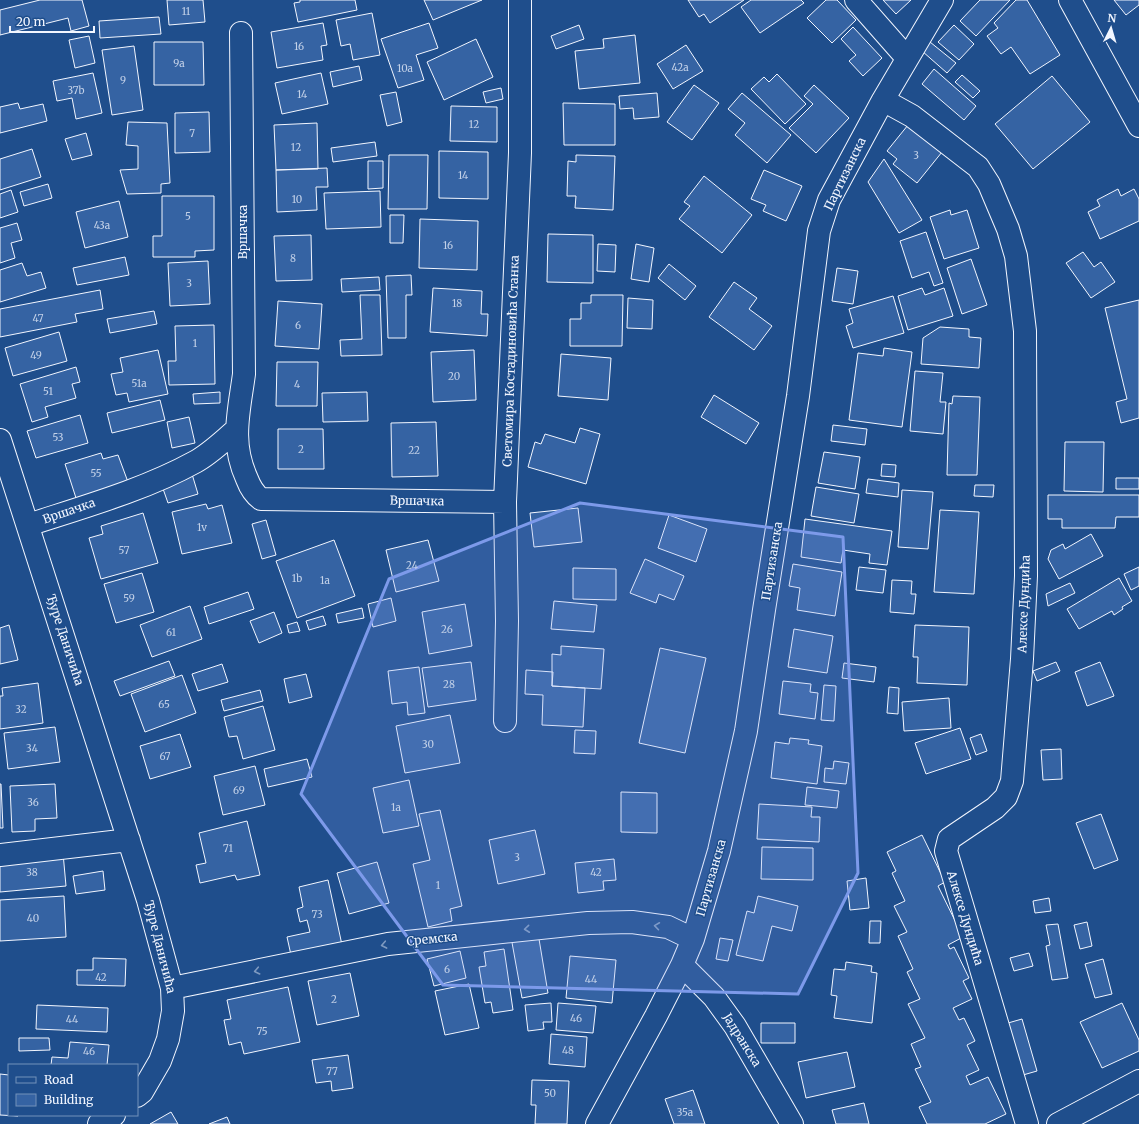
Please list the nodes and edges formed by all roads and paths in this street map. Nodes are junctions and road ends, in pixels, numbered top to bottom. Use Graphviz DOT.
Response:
graph roads {
  1 [pos="520,0"];
  2 [pos="856,0"];
  3 [pos="942,0"];
  4 [pos="1070,0"];
  5 [pos="242,33"];
  6 [pos="907,58"];
  7 [pos="882,100"];
  8 [pos="1139,126"];
  9 [pos="236,430"];
  10 [pos="0,440"];
  11 [pos="505,502"];
  12 [pos="28,525"];
  13 [pos="505,721"];
  14 [pos="129,840"];
  15 [pos="0,855"];
  16 [pos="693,939"];
  17 [pos="682,965"];
  18 [pos="172,988"];
  19 [pos="1139,1080"];
  20 [pos="138,1095"];
  21 [pos="112,1116"];
  22 [pos="99,1124"];
  23 [pos="597,1124"];
  24 [pos="792,1124"];
  25 [pos="1027,1124"];
  26 [pos="1058,1124"];
  1 -- 11 [label="street, Светомира Костадиновића Станка"];
  2 -- 6 [label="street"];
  3 -- 6 [label="street, Партизанска"];
  4 -- 8 [label="street"];
  5 -- 9 [label="street, Вршачка"];
  6 -- 7 [label="street, Партизанска"];
  7 -- 16 [label="street, Партизанска"];
  7 -- 25 [label="street, Алексе Дундића"];
  9 -- 11 [label="street, Вршачка"];
  9 -- 12 [label="street, Вршачка"];
  10 -- 12 [label="street, Ђуре Даничића"];
  11 -- 13 [label="street, Светомира Костадиновића Станка"];
  12 -- 14 [label="street, Ђуре Даничића"];
  14 -- 15 [label="street"];
  14 -- 18 [label="street, Ђуре Даничића"];
  16 -- 17 [label="street, Партизанска"];
  16 -- 18 [label="street, Сремска, one-way"];
  17 -- 23 [label="street, Партизанска"];
  17 -- 24 [label="street, Јадранска"];
  18 -- 20 [label="street, Ђуре Даничића"];
  19 -- 26 [label="street"];
  21 -- 22 [label="street"];
}
